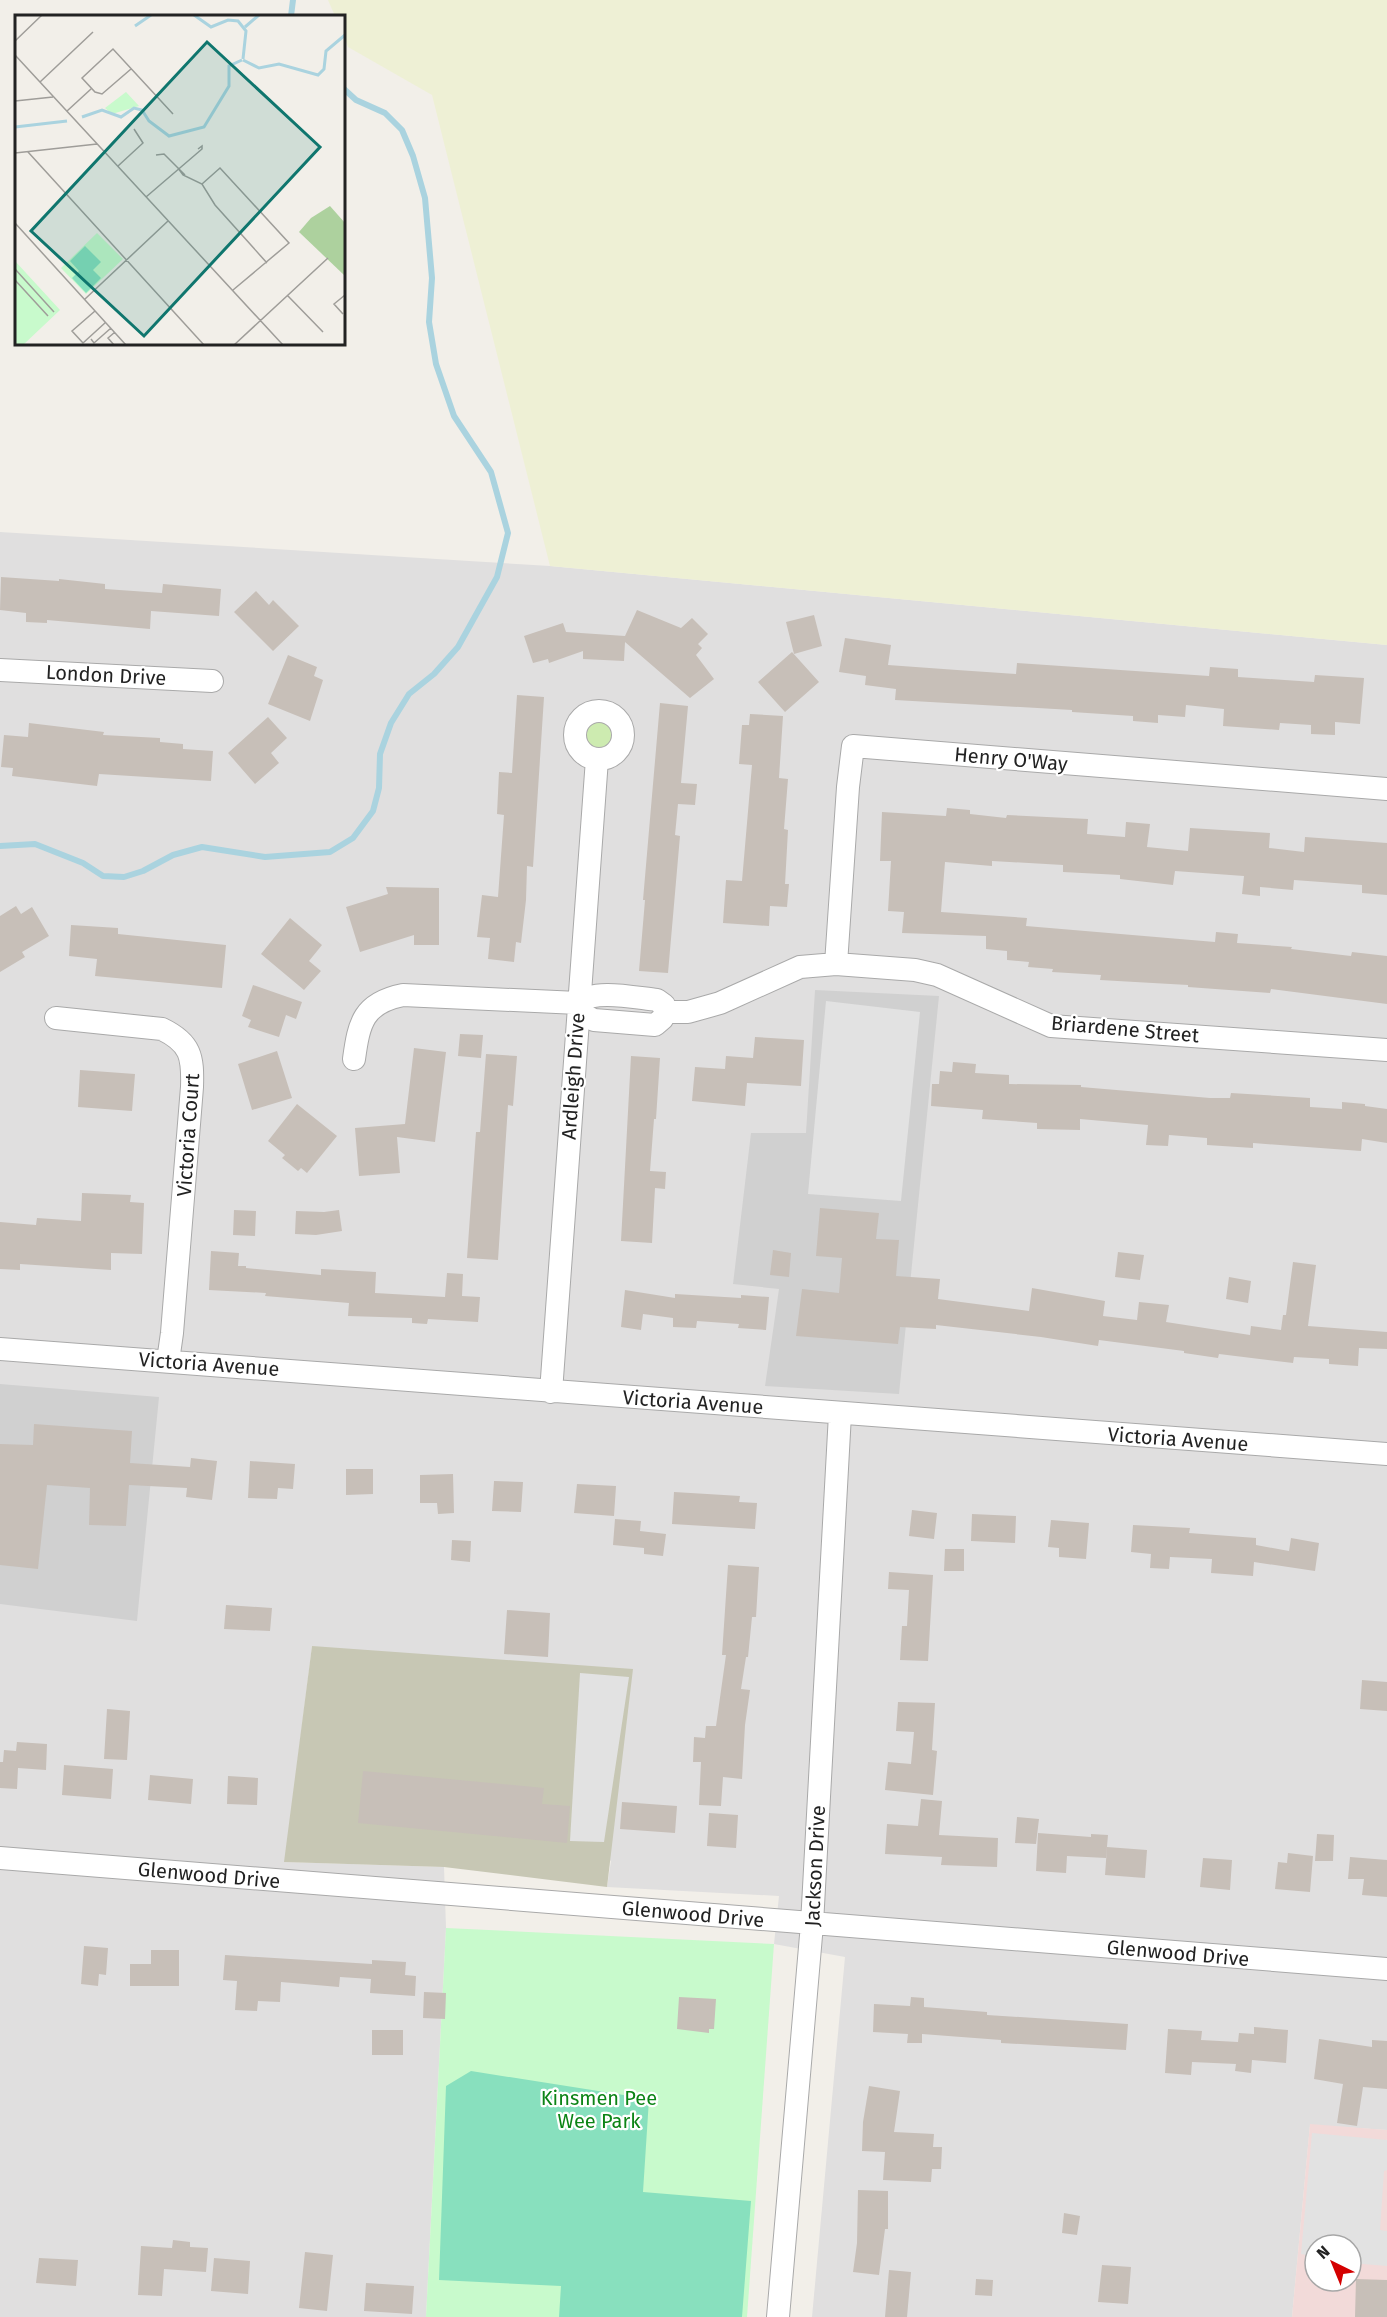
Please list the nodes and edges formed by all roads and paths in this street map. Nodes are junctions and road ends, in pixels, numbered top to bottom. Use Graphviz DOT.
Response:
graph roads {
  1 [pos="0,670"];
  2 [pos="212,681"];
  3 [pos="597,759"];
  4 [pos="1387,789"];
  5 [pos="836,964"];
  6 [pos="578,1003"];
  7 [pos="56,1018"];
  8 [pos="1387,1050"];
  9 [pos="354,1059"];
  10 [pos="0,1349"];
  11 [pos="168,1361"];
  12 [pos="551,1392"];
  13 [pos="840,1414"];
  14 [pos="1387,1454"];
  15 [pos="0,1858"];
  16 [pos="812,1924"];
  17 [pos="1387,1969"];
  18 [pos="778,2317"];
  1 -- 2 [label="street, London Drive"];
  3 -- 6 [label="street, Ardleigh Drive"];
  4 -- 5 [label="street, Henry O'Way"];
  5 -- 6 [label="street, Briardene Street"];
  5 -- 8 [label="street, Briardene Street"];
  6 -- 9 [label="street, Briardene Street"];
  6 -- 12 [label="street, Ardleigh Drive"];
  7 -- 11 [label="street, Victoria Court"];
  10 -- 11 [label="street, Victoria Avenue"];
  11 -- 12 [label="street, Victoria Avenue"];
  12 -- 13 [label="street, Victoria Avenue"];
  13 -- 14 [label="street, Victoria Avenue"];
  13 -- 16 [label="street, Jackson Drive"];
  15 -- 16 [label="street, Glenwood Drive"];
  16 -- 17 [label="street, Glenwood Drive"];
  16 -- 18 [label="street, Jackson Drive"];
}
